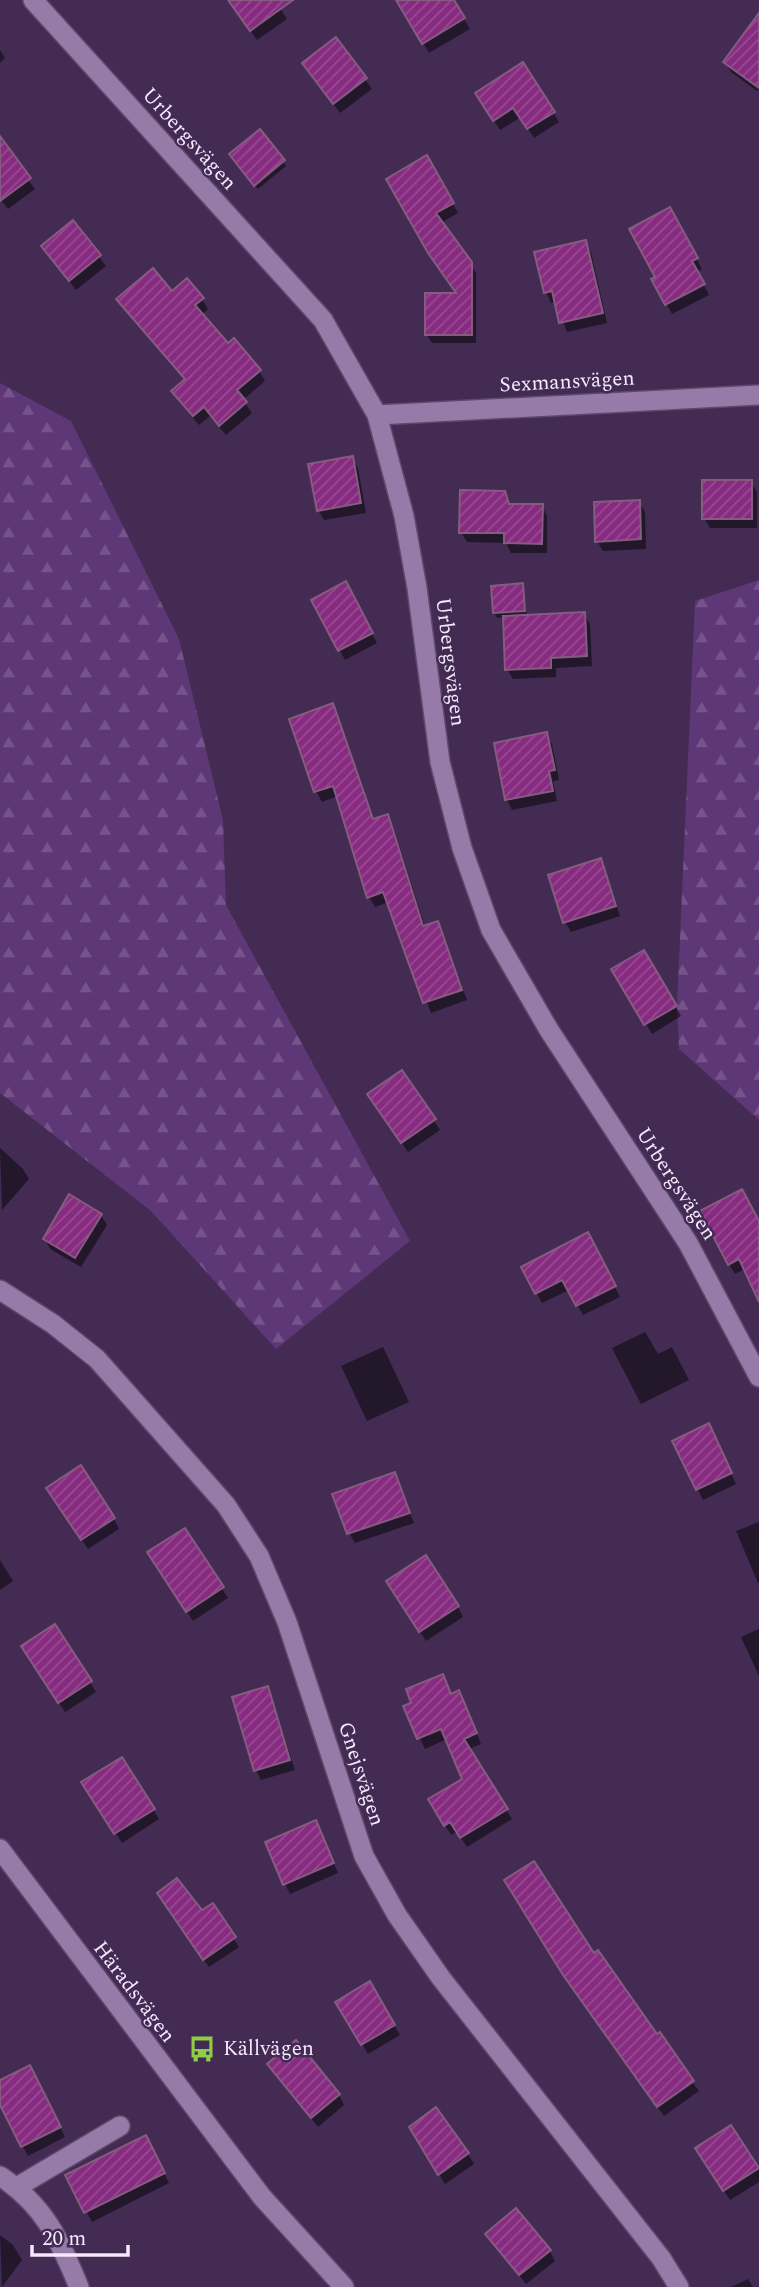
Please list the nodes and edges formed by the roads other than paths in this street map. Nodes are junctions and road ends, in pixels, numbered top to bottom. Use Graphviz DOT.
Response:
graph roads {
  1 [pos="33,0"];
  2 [pos="759,395"];
  3 [pos="377,415"];
  4 [pos="0,1290"];
  5 [pos="759,1377"];
  6 [pos="0,1849"];
  7 [pos="120,2126"];
  8 [pos="8,2182"];
  9 [pos="79,2287"];
  10 [pos="344,2287"];
  11 [pos="679,2287"];
  1 -- 3 [label="street, Urbergsvägen"];
  2 -- 3 [label="street, Sexmansvägen"];
  3 -- 5 [label="street, Urbergsvägen"];
  4 -- 11 [label="street, Gnejsvägen"];
  6 -- 10 [label="street, Häradsvägen"];
  7 -- 8 [label="street"];
  8 -- 9 [label="street"];
}
